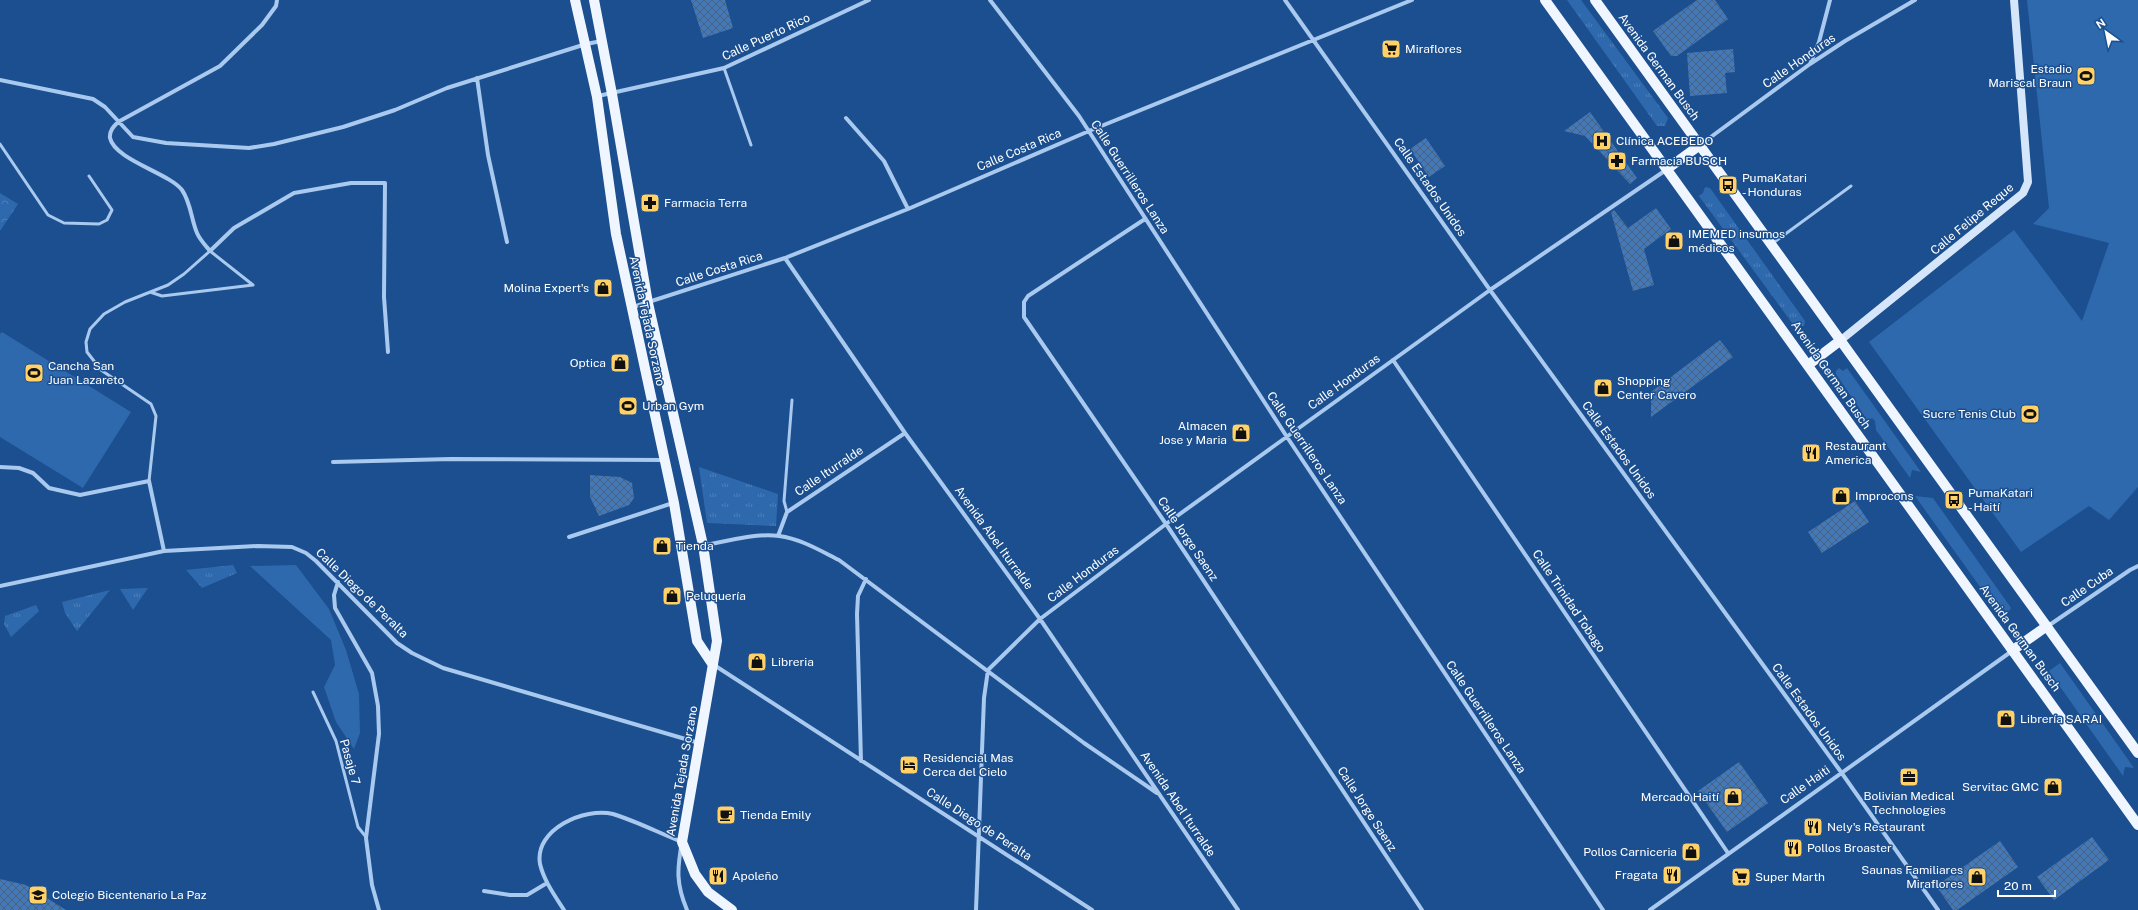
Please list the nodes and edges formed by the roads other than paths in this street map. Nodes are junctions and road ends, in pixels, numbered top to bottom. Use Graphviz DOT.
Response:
graph roads {
  1 [pos="277,0"];
  2 [pos="575,0"];
  3 [pos="594,0"];
  4 [pos="869,0"];
  5 [pos="990,0"];
  6 [pos="1285,0"];
  7 [pos="1412,0"];
  8 [pos="1545,0"];
  9 [pos="1595,0"];
  10 [pos="1830,0"];
  11 [pos="1915,0"];
  12 [pos="2014,0"];
  13 [pos="1314,40"];
  14 [pos="602,41"];
  15 [pos="586,44"];
  16 [pos="1810,64"];
  17 [pos="724,68"];
  18 [pos="477,78"];
  19 [pos="0,80"];
  20 [pos="612,94"];
  21 [pos="597,96"];
  22 [pos="846,118"];
  23 [pos="118,122"];
  24 [pos="1089,131"];
  25 [pos="0,144"];
  26 [pos="751,145"];
  27 [pos="1700,145"];
  28 [pos="1667,169"];
  29 [pos="89,176"];
  30 [pos="1852,186"];
  31 [pos="908,209"];
  32 [pos="1145,219"];
  33 [pos="507,242"];
  34 [pos="1772,244"];
  35 [pos="210,251"];
  36 [pos="785,258"];
  37 [pos="1490,290"];
  38 [pos="149,292"];
  39 [pos="648,303"];
  40 [pos="631,308"];
  41 [pos="1841,340"];
  42 [pos="388,352"];
  43 [pos="1393,360"];
  44 [pos="1808,365"];
  45 [pos="792,400"];
  46 [pos="905,433"];
  47 [pos="1287,436"];
  48 [pos="664,460"];
  49 [pos="333,462"];
  50 [pos="0,467"];
  51 [pos="149,481"];
  52 [pos="674,503"];
  53 [pos="786,512"];
  54 [pos="1166,524"];
  55 [pos="778,536"];
  56 [pos="569,537"];
  57 [pos="703,545"];
  58 [pos="681,549"];
  59 [pos="164,551"];
  60 [pos="2138,566"];
  61 [pos="866,578"];
  62 [pos="338,582"];
  63 [pos="0,586"];
  64 [pos="1040,619"];
  65 [pos="2047,626"];
  66 [pos="2013,650"];
  67 [pos="713,665"];
  68 [pos="988,670"];
  69 [pos="312,692"];
  70 [pos="699,743"];
  71 [pos="2138,753"];
  72 [pos="861,761"];
  73 [pos="1841,772"];
  74 [pos="1160,795"];
  75 [pos="2138,825"];
  76 [pos="978,835"];
  77 [pos="366,838"];
  78 [pos="682,842"];
  79 [pos="1728,853"];
  80 [pos="547,883"];
  81 [pos="484,890"];
  82 [pos="379,910"];
  83 [pos="564,910"];
  84 [pos="687,910"];
  85 [pos="732,910"];
  86 [pos="976,910"];
  87 [pos="1092,910"];
  88 [pos="1238,910"];
  89 [pos="1422,910"];
  90 [pos="1603,910"];
  91 [pos="1650,910"];
  92 [pos="1938,910"];
  1 -- 23 [label="street"];
  2 -- 15 [label="main road, Avenida Tejada Sorzano"];
  3 -- 14 [label="main road, Avenida Tejada Sorzano"];
  4 -- 17 [label="street, Calle Puerto Rico"];
  5 -- 24 [label="street, Calle Guerrilleros Lanza"];
  6 -- 13 [label="street, Calle Estados Unidos"];
  7 -- 13 [label="street, Calle Costa Rica"];
  8 -- 28 [label="main road, Avenida German Busch"];
  9 -- 27 [label="main road, Avenida German Busch"];
  10 -- 16 [label="street"];
  11 -- 16 [label="street, Calle Honduras"];
  12 -- 41 [label="main road, Calle Felipe Reque"];
  13 -- 24 [label="street, Calle Costa Rica"];
  13 -- 37 [label="street, Calle Estados Unidos"];
  14 -- 15 [label="street"];
  14 -- 20 [label="main road, Avenida Tejada Sorzano"];
  15 -- 18 [label="street"];
  15 -- 21 [label="main road, Avenida Tejada Sorzano"];
  16 -- 27 [label="street, Calle Honduras"];
  17 -- 20 [label="street, Calle Puerto Rico"];
  17 -- 26 [label="lane"];
  18 -- 23 [label="street"];
  18 -- 33 [label="street"];
  19 -- 23 [label="street"];
  20 -- 21 [label="street, Calle Puerto Rico"];
  20 -- 39 [label="main road, Avenida Tejada Sorzano"];
  21 -- 40 [label="main road, Avenida Tejada Sorzano"];
  22 -- 31 [label="street"];
  23 -- 35 [label="street"];
  24 -- 31 [label="street, Calle Costa Rica"];
  24 -- 32 [label="street, Calle Guerrilleros Lanza"];
  25 -- 29 [label="lane"];
  27 -- 28 [label="main road"];
  27 -- 34 [label="main road, Avenida German Busch"];
  28 -- 37 [label="street, Calle Honduras"];
  28 -- 44 [label="main road, Avenida German Busch"];
  30 -- 34 [label="lane"];
  31 -- 36 [label="street, Calle Costa Rica"];
  32 -- 47 [label="street, Calle Guerrilleros Lanza"];
  32 -- 54 [label="street, Calle Jorge Saenz"];
  34 -- 41 [label="main road, Avenida German Busch"];
  35 -- 38 [label="lane"];
  35 -- 38 [label="lane"];
  35 -- 42 [label="street"];
  36 -- 39 [label="street, Calle Costa Rica"];
  36 -- 46 [label="street, Avenida Abel Iturralde"];
  37 -- 43 [label="street, Calle Honduras"];
  37 -- 73 [label="street, Calle Estados Unidos"];
  38 -- 51 [label="lane"];
  39 -- 40 [label="street, Calle Costa Rica"];
  39 -- 57 [label="main road, Avenida Tejada Sorzano"];
  40 -- 48 [label="main road, Avenida Tejada Sorzano"];
  41 -- 44 [label="main road"];
  41 -- 65 [label="main road, Avenida German Busch"];
  43 -- 47 [label="street, Calle Honduras"];
  43 -- 79 [label="street, Calle Trinidad Tobago"];
  44 -- 66 [label="main road, Avenida German Busch"];
  45 -- 53 [label="lane"];
  46 -- 53 [label="street, Calle Iturralde"];
  46 -- 64 [label="street, Avenida Abel Iturralde"];
  47 -- 54 [label="street, Calle Honduras"];
  47 -- 90 [label="street, Calle Guerrilleros Lanza"];
  48 -- 49 [label="street"];
  48 -- 52 [label="main road, Avenida Tejada Sorzano"];
  50 -- 51 [label="street"];
  51 -- 59 [label="street"];
  52 -- 56 [label="street"];
  52 -- 58 [label="main road, Avenida Tejada Sorzano"];
  53 -- 55 [label="street"];
  54 -- 64 [label="street, Calle Honduras"];
  54 -- 89 [label="street, Calle Jorge Saenz"];
  55 -- 57 [label="street"];
  55 -- 61 [label="street"];
  57 -- 58 [label="street"];
  57 -- 67 [label="main road, Avenida Tejada Sorzano"];
  58 -- 67 [label="main road, Avenida Tejada Sorzano"];
  59 -- 62 [label="street, Calle Diego de Peralta"];
  59 -- 63 [label="street, Calle Diego de Peralta"];
  60 -- 65 [label="street, Calle Cuba"];
  61 -- 68 [label="street"];
  61 -- 72 [label="street"];
  62 -- 70 [label="street, Calle Diego de Peralta"];
  62 -- 77 [label="street"];
  64 -- 68 [label="street, Calle Honduras"];
  64 -- 74 [label="street, Avenida Abel Iturralde"];
  65 -- 66 [label="main road"];
  65 -- 71 [label="main road, Avenida German Busch"];
  66 -- 73 [label="street, Calle Haiti"];
  66 -- 75 [label="main road, Avenida German Busch"];
  67 -- 70 [label="main road, Avenida Tejada Sorzano"];
  67 -- 72 [label="street, Calle Diego de Peralta"];
  68 -- 74 [label="street"];
  68 -- 76 [label="street"];
  69 -- 77 [label="lane, Pasaje 7"];
  70 -- 78 [label="main road, Avenida Tejada Sorzano"];
  72 -- 76 [label="street, Calle Diego de Peralta"];
  73 -- 79 [label="street, Calle Haiti"];
  73 -- 92 [label="street, Calle Estados Unidos"];
  74 -- 88 [label="street, Avenida Abel Iturralde"];
  76 -- 86 [label="street"];
  76 -- 87 [label="street, Calle Diego de Peralta"];
  77 -- 82 [label="street"];
  78 -- 80 [label="street"];
  78 -- 84 [label="street"];
  78 -- 85 [label="main road, Avenida Tejada Sorzano"];
  79 -- 91 [label="street, Calle Haiti"];
  80 -- 81 [label="street"];
  80 -- 83 [label="street"];
}
